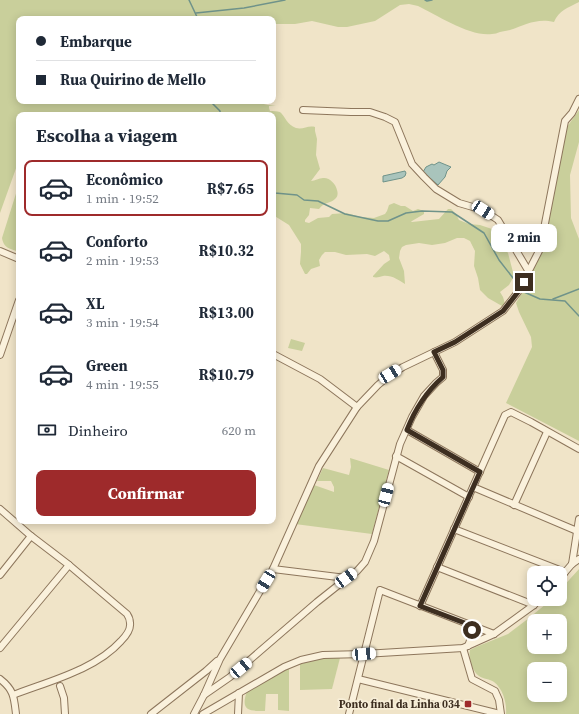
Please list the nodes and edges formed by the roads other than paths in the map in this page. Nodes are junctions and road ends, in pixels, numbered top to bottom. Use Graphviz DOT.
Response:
graph roads {
  1 [pos="579,100"];
  2 [pos="303,110"];
  3 [pos="0,251"];
  4 [pos="16,258"];
  5 [pos="529,272"];
  6 [pos="16,309"];
  7 [pos="434,352"];
  8 [pos="0,355"];
  9 [pos="276,356"];
  10 [pos="357,408"];
  11 [pos="407,430"];
  12 [pos="547,432"];
  13 [pos="579,449"];
  14 [pos="396,456"];
  15 [pos="480,472"];
  16 [pos="473,487"];
  17 [pos="469,497"];
  18 [pos="514,505"];
  19 [pos="0,509"];
  20 [pos="579,519"];
  21 [pos="16,523"];
  22 [pos="17,524"];
  23 [pos="454,529"];
  24 [pos="577,531"];
  25 [pos="31,536"];
  26 [pos="579,559"];
  27 [pos="572,564"];
  28 [pos="69,565"];
  29 [pos="550,566"];
  30 [pos="437,568"];
  31 [pos="273,569"];
  32 [pos="567,570"];
  33 [pos="0,575"];
  34 [pos="346,578"];
  35 [pos="527,602"];
  36 [pos="420,606"];
  37 [pos="533,606"];
  38 [pos="470,625"];
  39 [pos="494,634"];
  40 [pos="466,647"];
  41 [pos="0,648"];
  42 [pos="364,654"];
  43 [pos="220,659"];
  44 [pos="0,679"];
  45 [pos="358,679"];
  46 [pos="60,686"];
  47 [pos="238,694"];
  48 [pos="13,695"];
  49 [pos="204,695"];
  50 [pos="15,713"];
  51 [pos="65,714"];
  52 [pos="151,714"];
  53 [pos="194,714"];
  54 [pos="203,714"];
  55 [pos="238,714"];
  56 [pos="349,714"];
  57 [pos="501,714"];
  1 -- 5 [label="street"];
  2 -- 5 [label="street"];
  3 -- 4 [label="street"];
  5 -- 7 [label="street"];
  6 -- 8 [label="street"];
  7 -- 10 [label="street"];
  7 -- 11 [label="street"];
  9 -- 10 [label="street"];
  10 -- 31 [label="street"];
  11 -- 14 [label="street"];
  11 -- 15 [label="street"];
  12 -- 13 [label="street"];
  12 -- 15 [label="street"];
  12 -- 18 [label="street"];
  14 -- 17 [label="street"];
  14 -- 34 [label="street"];
  15 -- 16 [label="street"];
  16 -- 17 [label="street"];
  16 -- 18 [label="street"];
  17 -- 23 [label="street"];
  18 -- 24 [label="street"];
  19 -- 21 [label="street"];
  20 -- 24 [label="street"];
  22 -- 25 [label="street"];
  23 -- 29 [label="street"];
  23 -- 30 [label="street"];
  24 -- 27 [label="street"];
  25 -- 28 [label="street"];
  25 -- 33 [label="street"];
  26 -- 27 [label="street"];
  27 -- 32 [label="street"];
  28 -- 41 [label="street"];
  28 -- 48 [label="street"];
  30 -- 35 [label="street"];
  30 -- 36 [label="street"];
  31 -- 34 [label="street"];
  31 -- 43 [label="street"];
  34 -- 49 [label="street"];
  36 -- 38 [label="street"];
  36 -- 42 [label="street"];
  37 -- 39 [label="street"];
  38 -- 39 [label="street"];
  38 -- 40 [label="street"];
  39 -- 40 [label="street"];
  40 -- 42 [label="street"];
  40 -- 57 [label="street"];
  42 -- 45 [label="street"];
  42 -- 47 [label="street"];
  43 -- 49 [label="street"];
  43 -- 52 [label="street"];
  44 -- 48 [label="street"];
  45 -- 56 [label="street"];
  45 -- 57 [label="street"];
  46 -- 51 [label="street"];
  47 -- 54 [label="street"];
  47 -- 55 [label="street"];
  48 -- 50 [label="street"];
  49 -- 53 [label="street"];
}
